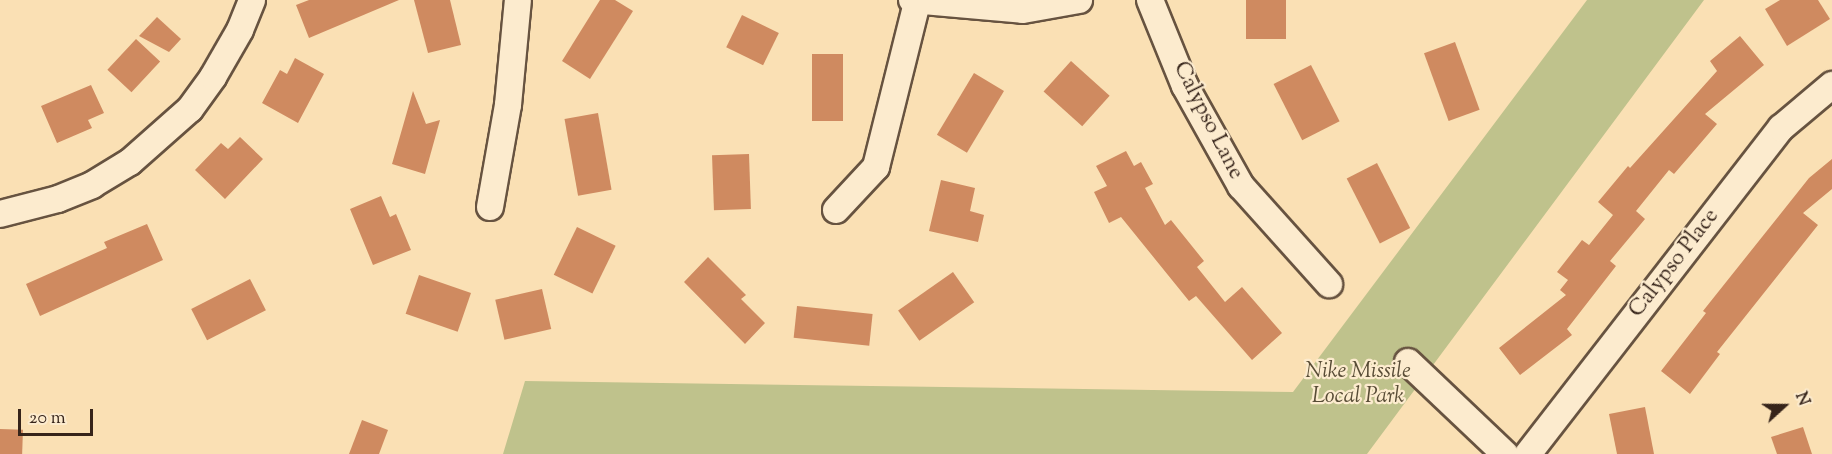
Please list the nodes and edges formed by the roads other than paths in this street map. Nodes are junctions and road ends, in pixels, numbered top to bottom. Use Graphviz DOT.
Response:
graph roads {
  1 [pos="252,0"];
  2 [pos="518,0"];
  3 [pos="1078,0"];
  4 [pos="1150,0"];
  5 [pos="914,1"];
  6 [pos="1832,85"];
  7 [pos="490,207"];
  8 [pos="836,210"];
  9 [pos="0,214"];
  10 [pos="1329,284"];
  11 [pos="1408,362"];
  12 [pos="1504,454"];
  13 [pos="1528,454"];
  1 -- 9 [label="street"];
  2 -- 7 [label="street"];
  3 -- 5 [label="street"];
  4 -- 10 [label="street, Calypso Lane"];
  5 -- 8 [label="street"];
  6 -- 13 [label="street, Calypso Place"];
  11 -- 12 [label="street"];
}
